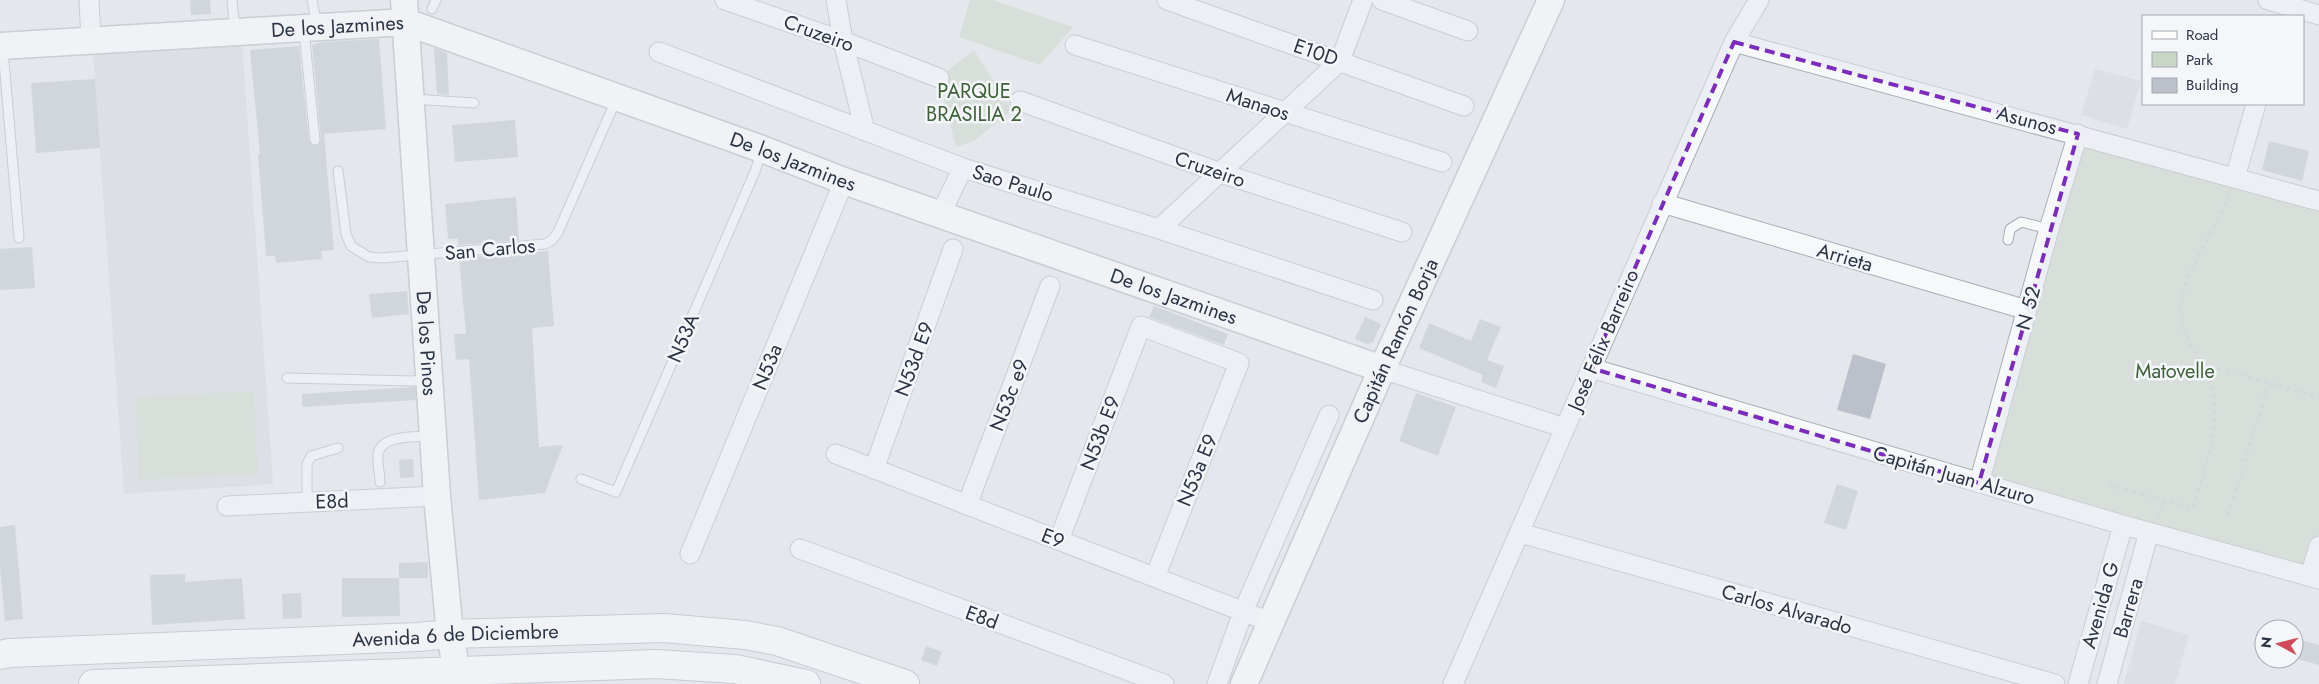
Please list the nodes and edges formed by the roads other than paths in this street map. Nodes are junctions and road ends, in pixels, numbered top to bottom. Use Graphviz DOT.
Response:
graph roads {
  1 [pos="89,0"];
  2 [pos="232,0"];
  3 [pos="312,0"];
  4 [pos="436,0"];
  5 [pos="726,0"];
  6 [pos="836,0"];
  7 [pos="1167,0"];
  8 [pos="1363,0"];
  9 [pos="1382,0"];
  10 [pos="1551,0"];
  11 [pos="1759,0"];
  12 [pos="2280,5"];
  13 [pos="432,9"];
  14 [pos="405,11"];
  15 [pos="2319,15"];
  16 [pos="311,28"];
  17 [pos="1468,31"];
  18 [pos="236,32"];
  19 [pos="91,40"];
  20 [pos="843,41"];
  21 [pos="1734,42"];
  22 [pos="1075,45"];
  23 [pos="1,46"];
  24 [pos="658,52"];
  25 [pos="1340,61"];
  26 [pos="939,78"];
  27 [pos="617,98"];
  28 [pos="410,99"];
  29 [pos="1020,101"];
  30 [pos="474,103"];
  31 [pos="2256,105"];
  32 [pos="1464,106"];
  33 [pos="1286,113"];
  34 [pos="865,131"];
  35 [pos="2078,134"];
  36 [pos="314,140"];
  37 [pos="762,149"];
  38 [pos="1442,162"];
  39 [pos="963,168"];
  40 [pos="338,171"];
  41 [pos="1218,172"];
  42 [pos="2235,178"];
  43 [pos="844,181"];
  44 [pos="2319,201"];
  45 [pos="1662,203"];
  46 [pos="940,215"];
  47 [pos="1159,229"];
  48 [pos="2049,229"];
  49 [pos="1402,232"];
  50 [pos="19,238"];
  51 [pos="2008,240"];
  52 [pos="953,249"];
  53 [pos="420,255"];
  54 [pos="1050,286"];
  55 [pos="1373,300"];
  56 [pos="2027,310"];
  57 [pos="1140,326"];
  58 [pos="1591,368"];
  59 [pos="1382,369"];
  60 [pos="287,378"];
  61 [pos="429,379"];
  62 [pos="1329,416"];
  63 [pos="1565,428"];
  64 [pos="433,436"];
  65 [pos="338,448"];
  66 [pos="836,454"];
  67 [pos="874,469"];
  68 [pos="581,479"];
  69 [pos="380,482"];
  70 [pos="1979,483"];
  71 [pos="437,496"];
  72 [pos="307,502"];
  73 [pos="967,505"];
  74 [pos="227,506"];
  75 [pos="2123,525"];
  76 [pos="2149,532"];
  77 [pos="1520,533"];
  78 [pos="1059,540"];
  79 [pos="2319,546"];
  80 [pos="800,549"];
  81 [pos="690,554"];
  82 [pos="1154,577"];
  83 [pos="2315,577"];
  84 [pos="1244,612"];
  85 [pos="1270,622"];
  86 [pos="450,634"];
  87 [pos="0,655"];
  88 [pos="458,677"];
  89 [pos="94,684"];
  90 [pos="806,684"];
  91 [pos="905,684"];
  92 [pos="1164,684"];
  93 [pos="1217,684"];
  94 [pos="1244,684"];
  95 [pos="1453,684"];
  96 [pos="2055,684"];
  97 [pos="2078,684"];
  98 [pos="2107,684"];
  1 -- 19 [label="street"];
  2 -- 18 [label="lane"];
  3 -- 16 [label="lane"];
  4 -- 13 [label="lane"];
  5 -- 20 [label="street, Cruzeiro"];
  6 -- 20 [label="street"];
  7 -- 25 [label="street, E10D"];
  8 -- 25 [label="street"];
  9 -- 17 [label="street"];
  10 -- 59 [label="street, Capitán Ramón Borja"];
  11 -- 21 [label="street, José Félix Barreiro"];
  12 -- 15 [label="street"];
  14 -- 16 [label="street, De los Jazmines"];
  14 -- 27 [label="street, De los Jazmines"];
  14 -- 28 [label="street, De los Pinos"];
  16 -- 18 [label="street, De los Jazmines"];
  16 -- 36 [label="lane"];
  18 -- 19 [label="street, De los Jazmines"];
  19 -- 23 [label="street, De los Jazmines"];
  20 -- 26 [label="street, Cruzeiro"];
  20 -- 34 [label="street"];
  21 -- 35 [label="street, Asunos"];
  21 -- 45 [label="street, José Félix Barreiro"];
  22 -- 33 [label="street, Manaos"];
  23 -- 50 [label="lane"];
  24 -- 34 [label="street, Sao Paulo"];
  25 -- 32 [label="street, E10D"];
  25 -- 33 [label="street"];
  27 -- 37 [label="street, De los Jazmines"];
  27 -- 53 [label="lane, San Carlos"];
  28 -- 30 [label="lane"];
  28 -- 53 [label="street, De los Pinos"];
  29 -- 41 [label="street, Cruzeiro"];
  31 -- 42 [label="street"];
  33 -- 38 [label="street, Manaos"];
  33 -- 41 [label="street"];
  34 -- 39 [label="street, Sao Paulo"];
  35 -- 42 [label="street, Asunos"];
  35 -- 48 [label="street, N 52"];
  37 -- 43 [label="street, De los Jazmines"];
  37 -- 68 [label="lane, N53A"];
  39 -- 46 [label="street"];
  39 -- 47 [label="street, Sao Paulo"];
  40 -- 53 [label="lane, San Carlos"];
  41 -- 47 [label="street"];
  41 -- 49 [label="street, Cruzeiro"];
  42 -- 44 [label="street, Asunos"];
  43 -- 46 [label="street, De los Jazmines"];
  43 -- 81 [label="street, N53a"];
  45 -- 56 [label="street, Arrieta"];
  45 -- 58 [label="street, José Félix Barreiro"];
  46 -- 59 [label="street, De los Jazmines"];
  47 -- 55 [label="street, Sao Paulo"];
  48 -- 51 [label="lane"];
  48 -- 56 [label="street, N 52"];
  52 -- 67 [label="street, N53d E9"];
  53 -- 61 [label="street, De los Pinos"];
  54 -- 73 [label="street, N53c e9"];
  56 -- 70 [label="street, N 52"];
  57 -- 78 [label="street, N53b E9"];
  57 -- 82 [label="street, N53a E9"];
  58 -- 63 [label="street, José Félix Barreiro"];
  58 -- 70 [label="street, Capitán Juan Alzuro"];
  59 -- 63 [label="street, De los Jazmines"];
  59 -- 85 [label="street, Capitán Ramón Borja"];
  60 -- 61 [label="lane"];
  61 -- 64 [label="street, De los Pinos"];
  62 -- 84 [label="street"];
  63 -- 77 [label="street, José Félix Barreiro"];
  64 -- 69 [label="lane"];
  64 -- 71 [label="street, De los Pinos"];
  65 -- 72 [label="lane"];
  66 -- 67 [label="street, E9"];
  67 -- 73 [label="street, E9"];
  70 -- 75 [label="street, Capitán Juan Alzuro"];
  71 -- 72 [label="street, E8d"];
  71 -- 86 [label="street, De los Pinos"];
  72 -- 74 [label="street, E8d"];
  73 -- 78 [label="street, E9"];
  75 -- 76 [label="street, Capitán Juan Alzuro"];
  75 -- 97 [label="street, Avenida G"];
  76 -- 83 [label="street, Capitán Juan Alzuro"];
  76 -- 98 [label="street, Barrera"];
  77 -- 95 [label="street, José Félix Barreiro"];
  77 -- 96 [label="street, Carlos Alvarado"];
  78 -- 82 [label="street, E9"];
  79 -- 83 [label="street"];
  80 -- 92 [label="street, E8d"];
  82 -- 84 [label="street, E9"];
  84 -- 85 [label="street, E9"];
  84 -- 93 [label="street"];
  85 -- 94 [label="street, Capitán Ramón Borja"];
  86 -- 87 [label="main road, Avenida 6 de Diciembre"];
  86 -- 88 [label="street, De los Pinos"];
  86 -- 91 [label="main road, Avenida 6 de Diciembre"];
  88 -- 89 [label="main road, Avenida 6 de Diciembre"];
  88 -- 90 [label="main road, Avenida 6 de Diciembre"];
}
